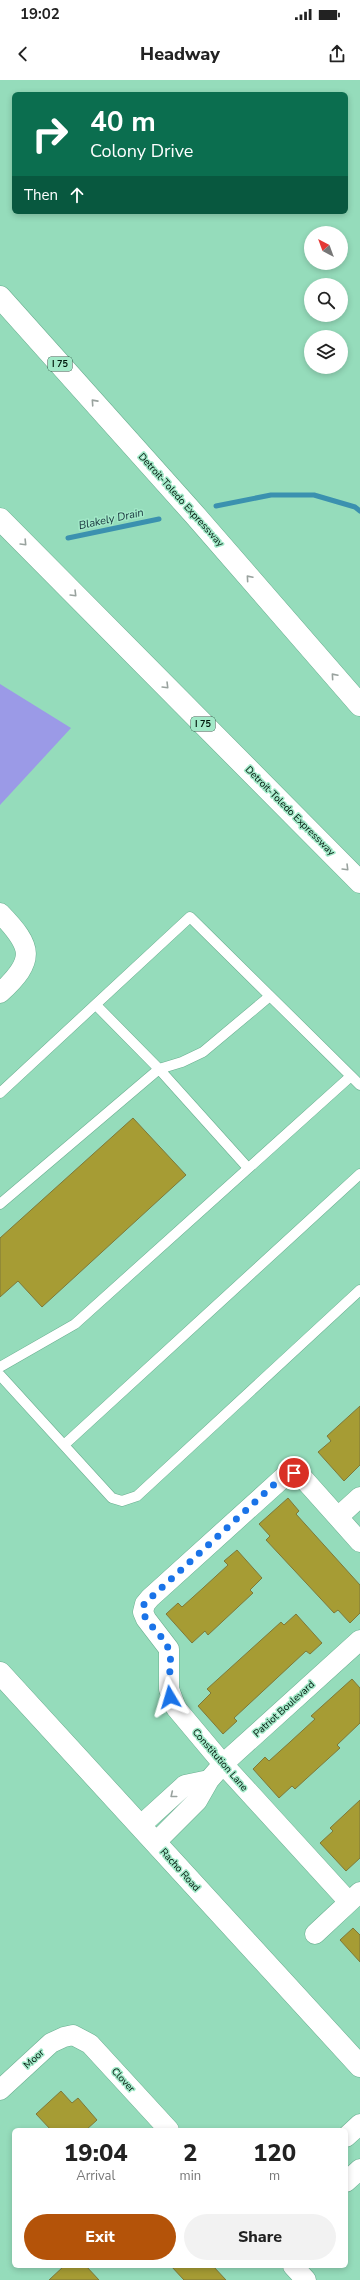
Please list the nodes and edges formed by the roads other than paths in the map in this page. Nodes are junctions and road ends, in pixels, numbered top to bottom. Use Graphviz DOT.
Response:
graph roads {
  1 [pos="0,297"];
  2 [pos="0,518"];
  3 [pos="360,706"];
  4 [pos="360,882"];
  5 [pos="0,913"];
  6 [pos="0,993"];
  7 [pos="270,996"];
  8 [pos="96,1004"];
  9 [pos="159,1069"];
  10 [pos="351,1076"];
  11 [pos="360,1085"];
  12 [pos="0,1094"];
  13 [pos="248,1168"];
  14 [pos="360,1174"];
  15 [pos="0,1204"];
  16 [pos="360,1290"];
  17 [pos="0,1366"];
  18 [pos="0,1375"];
  19 [pos="64,1445"];
  20 [pos="360,1498"];
  21 [pos="338,1518"];
  22 [pos="360,1542"];
  23 [pos="360,1640"];
  24 [pos="0,1673"];
  25 [pos="223,1764"];
  26 [pos="208,1780"];
  27 [pos="140,1826"];
  28 [pos="155,1842"];
  29 [pos="354,1897"];
  30 [pos="315,1934"];
  31 [pos="73,2035"];
  32 [pos="360,2066"];
  33 [pos="0,2090"];
  34 [pos="360,2124"];
  35 [pos="166,2128"];
  36 [pos="348,2135"];
  37 [pos="360,2169"];
  38 [pos="348,2180"];
  39 [pos="295,2268"];
  40 [pos="306,2280"];
  3 -- 1 [label="main road, Detroit-Toledo Expressway / I 75, one-way"];
  2 -- 4 [label="main road, Detroit-Toledo Expressway / I 75, one-way"];
  5 -- 6 [label="street"];
  7 -- 8 [label="lane"];
  7 -- 9 [label="lane"];
  7 -- 10 [label="lane"];
  8 -- 9 [label="lane"];
  8 -- 12 [label="lane"];
  9 -- 13 [label="lane"];
  9 -- 15 [label="lane"];
  10 -- 11 [label="lane"];
  10 -- 13 [label="lane"];
  13 -- 17 [label="lane"];
  14 -- 19 [label="lane"];
  16 -- 19 [label="lane"];
  18 -- 19 [label="lane"];
  20 -- 21 [label="street"];
  21 -- 22 [label="street"];
  21 -- 25 [label="street, Constitution Lane"];
  23 -- 25 [label="street, Patriot Boulevard"];
  24 -- 27 [label="main road, Racho Road"];
  25 -- 26 [label="street, Patriot Boulevard"];
  25 -- 29 [label="street, Constitution Lane"];
  26 -- 27 [label="street, one-way"];
  26 -- 28 [label="street, Patriot Boulevard"];
  27 -- 28 [label="main road, Racho Road"];
  28 -- 32 [label="main road, Racho Road"];
  29 -- 30 [label="street"];
  31 -- 33 [label="street, Moor"];
  31 -- 35 [label="street, Clover"];
  34 -- 36 [label="street"];
  37 -- 38 [label="street"];
  39 -- 40 [label="street"];
}
